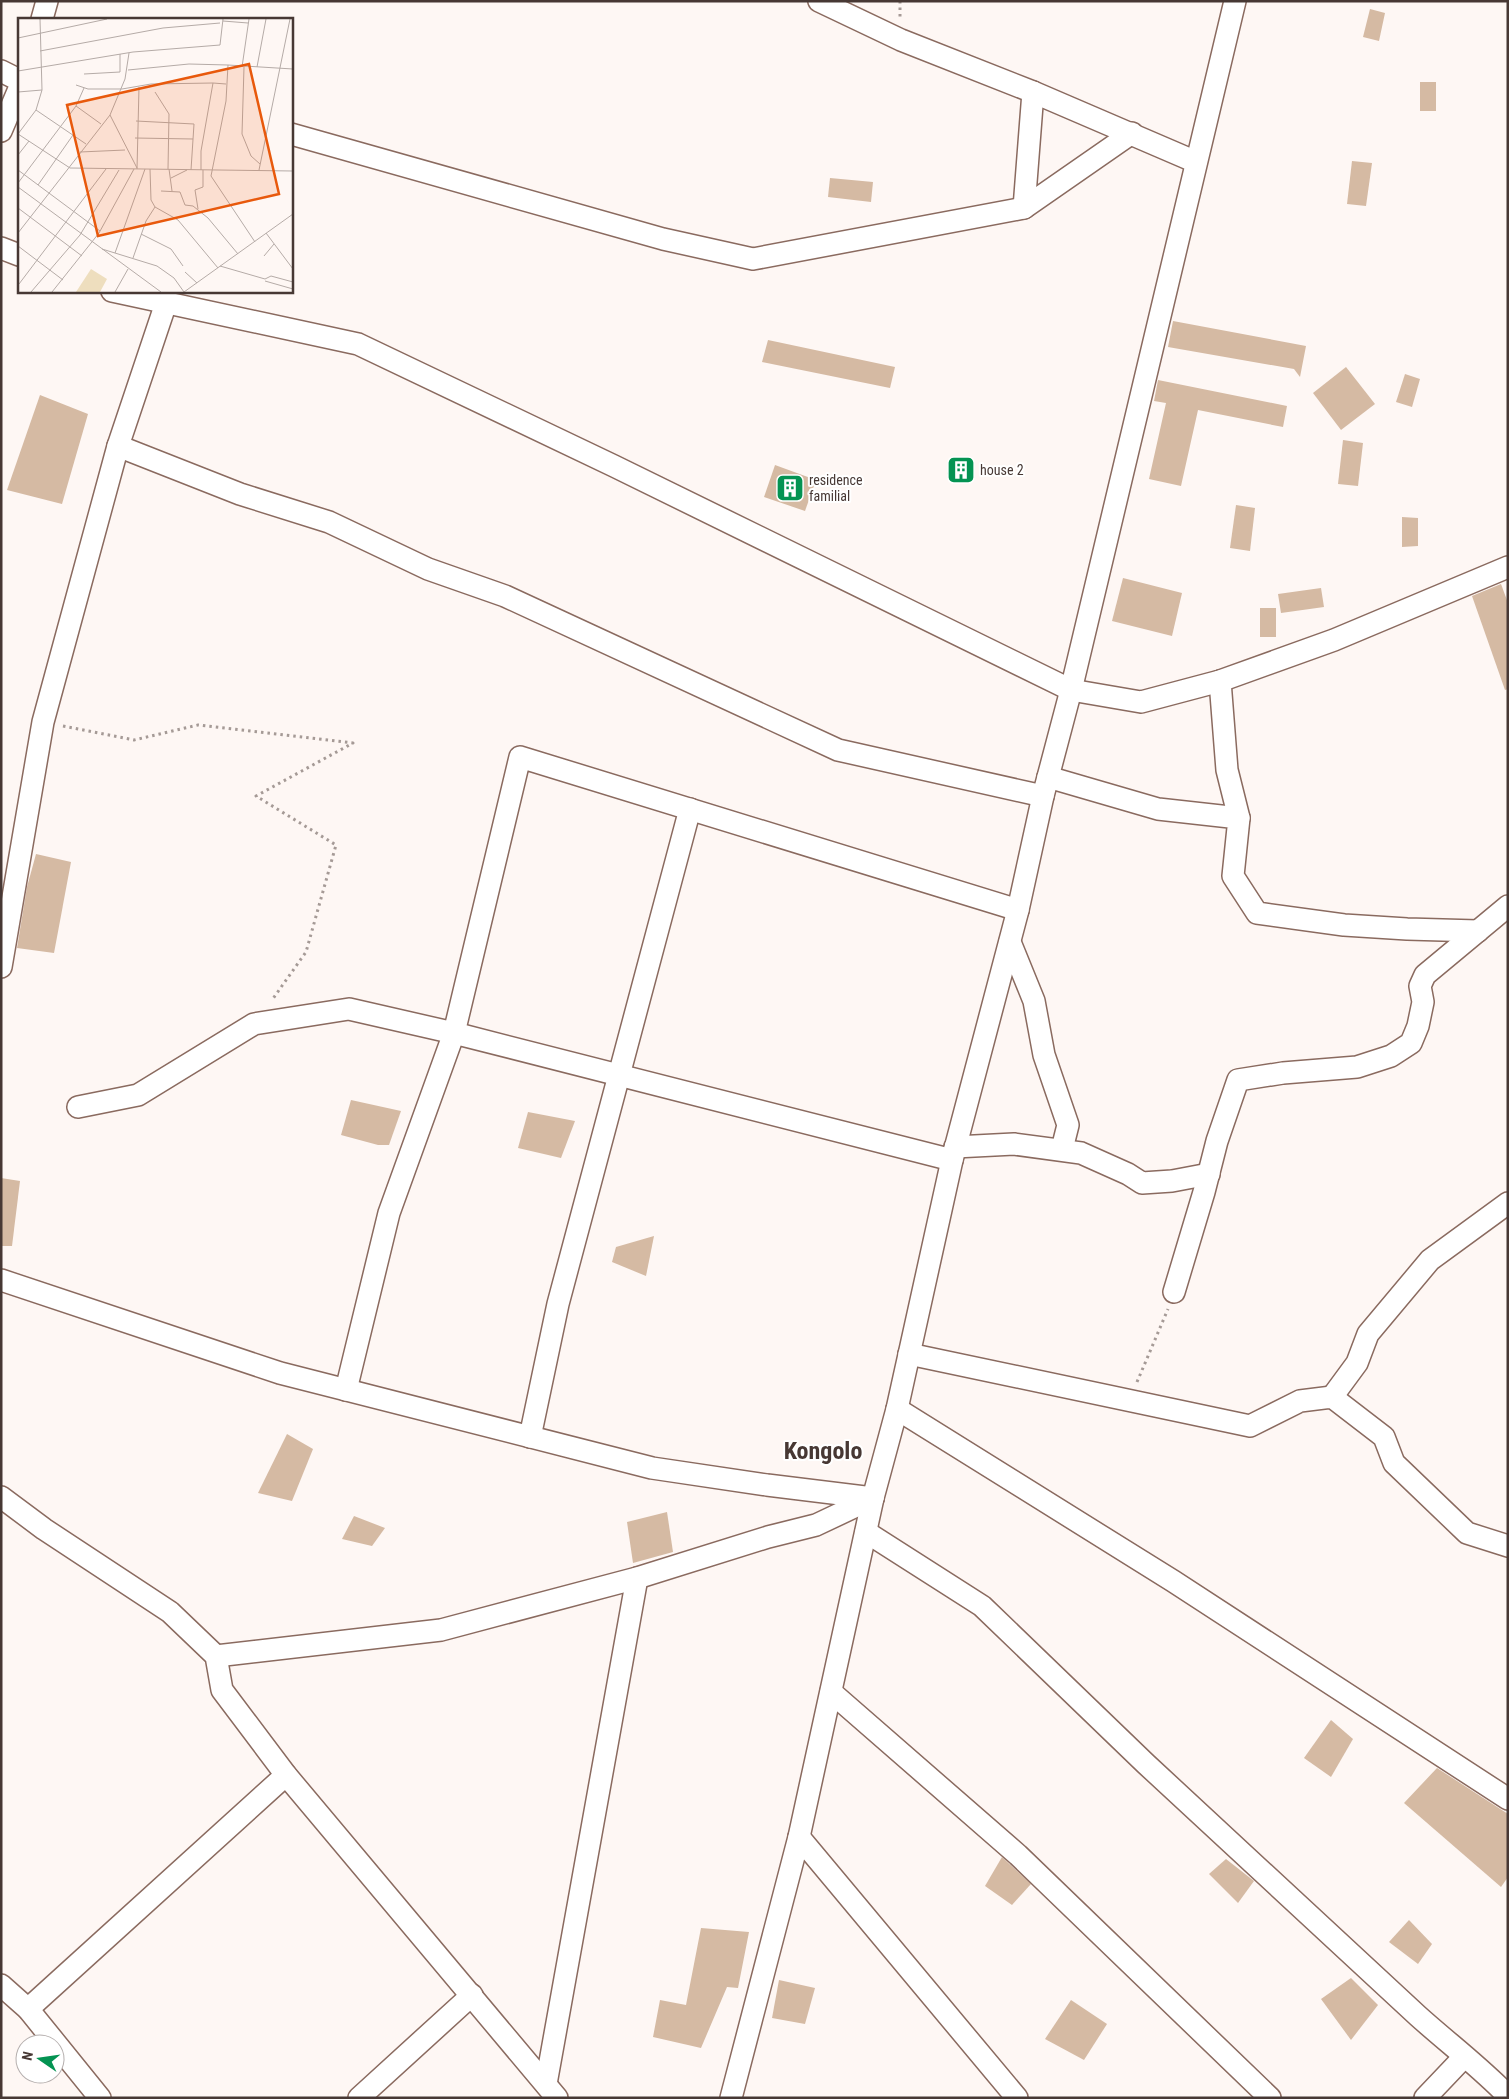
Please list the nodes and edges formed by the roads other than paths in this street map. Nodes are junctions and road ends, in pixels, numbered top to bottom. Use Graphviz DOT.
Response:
graph roads {
  1 [pos="47,1"];
  2 [pos="819,1"];
  3 [pos="1235,1"];
  4 [pos="42,18"];
  5 [pos="1,71"];
  6 [pos="18,80"];
  7 [pos="18,90"];
  8 [pos="1033,92"];
  9 [pos="1,131"];
  10 [pos="292,134"];
  11 [pos="1132,134"];
  12 [pos="1196,162"];
  13 [pos="1024,208"];
  14 [pos="1,248"];
  15 [pos="18,255"];
  16 [pos="116,292"];
  17 [pos="166,303"];
  18 [pos="118,446"];
  19 [pos="1508,567"];
  20 [pos="1220,681"];
  21 [pos="1071,690"];
  22 [pos="1046,786"];
  23 [pos="690,809"];
  24 [pos="1239,818"];
  25 [pos="1508,906"];
  26 [pos="1018,910"];
  27 [pos="1478,930"];
  28 [pos="1010,942"];
  29 [pos="1,967"];
  30 [pos="454,1033"];
  31 [pos="619,1075"];
  32 [pos="78,1107"];
  33 [pos="1062,1150"];
  34 [pos="954,1153"];
  35 [pos="1209,1174"];
  36 [pos="1508,1203"];
  37 [pos="1,1280"];
  38 [pos="1174,1292"];
  39 [pos="909,1354"];
  40 [pos="346,1390"];
  41 [pos="1332,1397"];
  42 [pos="897,1409"];
  43 [pos="530,1437"];
  44 [pos="1,1497"];
  45 [pos="873,1498"];
  46 [pos="866,1532"];
  47 [pos="1508,1546"];
  48 [pos="638,1578"];
  49 [pos="216,1656"];
  50 [pos="832,1692"];
  51 [pos="286,1775"];
  52 [pos="1508,1799"];
  53 [pos="799,1838"];
  54 [pos="1,1984"];
  55 [pos="472,1995"];
  56 [pos="28,2009"];
  57 [pos="1464,2057"];
  58 [pos="551,2091"];
  59 [pos="1508,2096"];
  60 [pos="100,2098"];
  61 [pos="359,2098"];
  62 [pos="731,2098"];
  63 [pos="1017,2098"];
  64 [pos="1270,2098"];
  65 [pos="1424,2098"];
  1 -- 4 [label="street"];
  2 -- 8 [label="street"];
  3 -- 12 [label="street"];
  5 -- 6 [label="street"];
  7 -- 9 [label="street"];
  8 -- 11 [label="street"];
  8 -- 13 [label="street"];
  10 -- 13 [label="street"];
  11 -- 12 [label="street"];
  11 -- 13 [label="street"];
  12 -- 21 [label="street"];
  14 -- 15 [label="street"];
  16 -- 17 [label="street"];
  17 -- 18 [label="street"];
  17 -- 21 [label="street"];
  18 -- 22 [label="street"];
  18 -- 29 [label="street"];
  19 -- 20 [label="street"];
  20 -- 21 [label="street"];
  20 -- 24 [label="street"];
  21 -- 22 [label="street"];
  22 -- 24 [label="street"];
  22 -- 26 [label="street"];
  23 -- 26 [label="street"];
  23 -- 30 [label="street"];
  23 -- 31 [label="street"];
  24 -- 27 [label="street"];
  25 -- 27 [label="street"];
  26 -- 28 [label="street"];
  27 -- 35 [label="street"];
  28 -- 33 [label="street"];
  28 -- 34 [label="street"];
  30 -- 31 [label="street"];
  30 -- 32 [label="street"];
  30 -- 40 [label="street"];
  31 -- 34 [label="street"];
  31 -- 43 [label="street"];
  33 -- 34 [label="street"];
  33 -- 35 [label="street"];
  34 -- 39 [label="street"];
  35 -- 38 [label="street"];
  36 -- 41 [label="street"];
  37 -- 40 [label="street"];
  39 -- 41 [label="street"];
  39 -- 42 [label="street"];
  40 -- 43 [label="street"];
  41 -- 47 [label="street"];
  42 -- 45 [label="street"];
  42 -- 52 [label="street"];
  43 -- 45 [label="street"];
  44 -- 49 [label="street"];
  45 -- 46 [label="street"];
  45 -- 48 [label="street"];
  46 -- 50 [label="street"];
  46 -- 57 [label="street"];
  48 -- 49 [label="street"];
  48 -- 58 [label="street"];
  49 -- 51 [label="street"];
  50 -- 53 [label="street"];
  50 -- 64 [label="street"];
  51 -- 55 [label="street"];
  51 -- 56 [label="street"];
  53 -- 62 [label="street"];
  53 -- 63 [label="street"];
  54 -- 56 [label="street"];
  55 -- 58 [label="street"];
  55 -- 61 [label="street"];
  56 -- 60 [label="street"];
  57 -- 59 [label="street"];
  57 -- 65 [label="street"];
}
